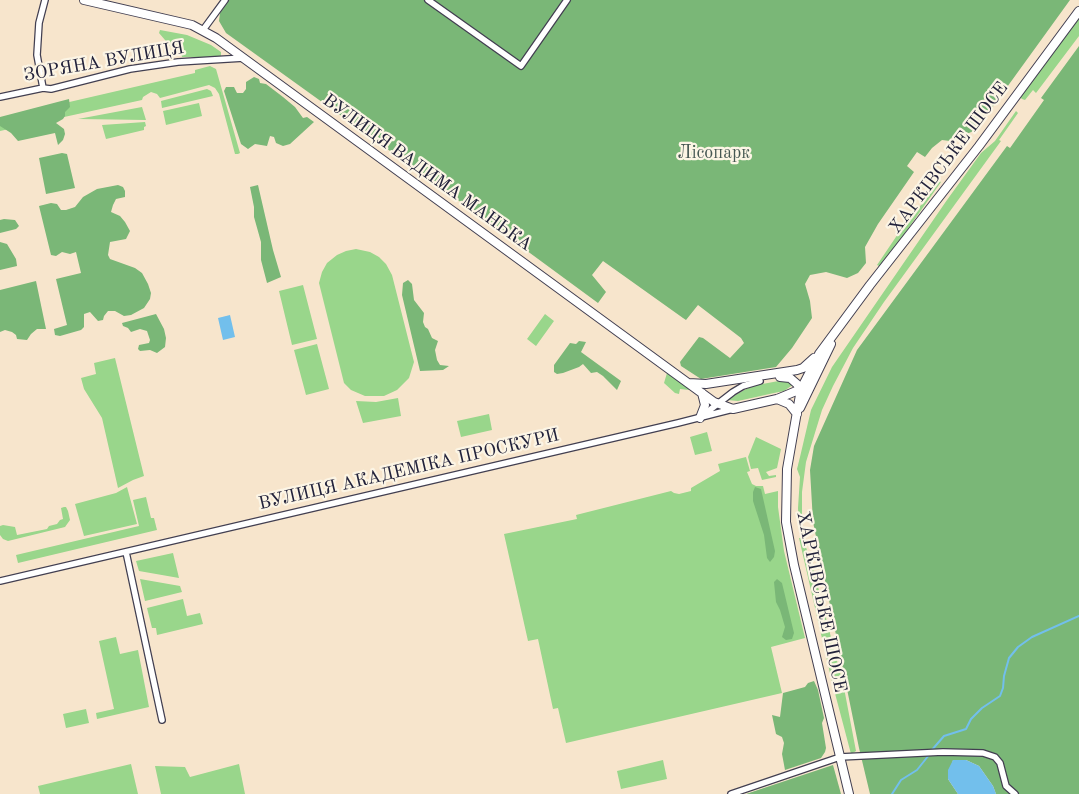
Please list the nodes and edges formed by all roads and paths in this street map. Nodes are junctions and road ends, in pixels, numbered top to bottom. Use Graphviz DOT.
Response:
graph roads {
  1 [pos="45,0"];
  2 [pos="84,0"];
  3 [pos="225,0"];
  4 [pos="428,0"];
  5 [pos="567,0"];
  6 [pos="1079,11"];
  7 [pos="204,30"];
  8 [pos="244,58"];
  9 [pos="43,88"];
  10 [pos="0,97"];
  11 [pos="842,323"];
  12 [pos="819,354"];
  13 [pos="800,369"];
  14 [pos="817,372"];
  15 [pos="780,377"];
  16 [pos="760,380"];
  17 [pos="689,383"];
  18 [pos="801,389"];
  19 [pos="702,393"];
  20 [pos="777,398"];
  21 [pos="718,404"];
  22 [pos="733,409"];
  23 [pos="799,411"];
  24 [pos="700,418"];
  25 [pos="126,552"];
  26 [pos="0,581"];
  27 [pos="162,720"];
  28 [pos="840,757"];
  29 [pos="731,794"];
  30 [pos="849,794"];
  31 [pos="1015,794"];
  1 -- 9 [label="street"];
  2 -- 7 [label="main road, ВУЛИЦЯ ВАДИМА МАНЬКА"];
  3 -- 7 [label="street"];
  4 -- 5 [label="street"];
  6 -- 11 [label="main road, ХАРКІВСЬКЕ ШОСЕ"];
  7 -- 8 [label="main road, ВУЛИЦЯ ВАДИМА МАНЬКА"];
  8 -- 9 [label="street, ЗОРЯНА ВУЛИЦЯ"];
  8 -- 17 [label="main road, ВУЛИЦЯ ВАДИМА МАНЬКА"];
  9 -- 10 [label="street, ЗОРЯНА ВУЛИЦЯ"];
  11 -- 12 [label="main road, ХАРКІВСЬКЕ ШОСЕ"];
  11 -- 14 [label="main road, ХАРКІВСЬКЕ ШОСЕ"];
  12 -- 13 [label="main road"];
  12 -- 18 [label="main road, ХАРКІВСЬКЕ ШОСЕ"];
  13 -- 15 [label="main road"];
  13 -- 17 [label="main road"];
  14 -- 18 [label="main road, ВУЛИЦЯ АКАДЕМІКА ПРОСКУРИ"];
  14 -- 23 [label="main road, ХАРКІВСЬКЕ ШОСЕ"];
  15 -- 16 [label="main road"];
  15 -- 18 [label="main road"];
  16 -- 17 [label="main road"];
  16 -- 21 [label="street"];
  17 -- 19 [label="main road, ВУЛИЦЯ ВАДИМА МАНЬКА"];
  18 -- 20 [label="main road, ВУЛИЦЯ АКАДЕМІКА ПРОСКУРИ"];
  18 -- 23 [label="main road, ХАРКІВСЬКЕ ШОСЕ"];
  19 -- 21 [label="main road, ВУЛИЦЯ ВАДИМА МАНЬКА"];
  19 -- 24 [label="main road"];
  20 -- 22 [label="main road, ВУЛИЦЯ АКАДЕМІКА ПРОСКУРИ"];
  20 -- 23 [label="main road"];
  21 -- 22 [label="main road, ВУЛИЦЯ ВАДИМА МАНЬКА"];
  21 -- 24 [label="street"];
  22 -- 24 [label="street, ВУЛИЦЯ АКАДЕМІКА ПРОСКУРИ"];
  23 -- 28 [label="main road, ХАРКІВСЬКЕ ШОСЕ"];
  24 -- 25 [label="street, ВУЛИЦЯ АКАДЕМІКА ПРОСКУРИ"];
  25 -- 26 [label="street, ВУЛИЦЯ АКАДЕМІКА ПРОСКУРИ"];
  25 -- 27 [label="street"];
  28 -- 29 [label="street"];
  28 -- 30 [label="main road, ХАРКІВСЬКЕ ШОСЕ"];
  28 -- 31 [label="street"];
}
